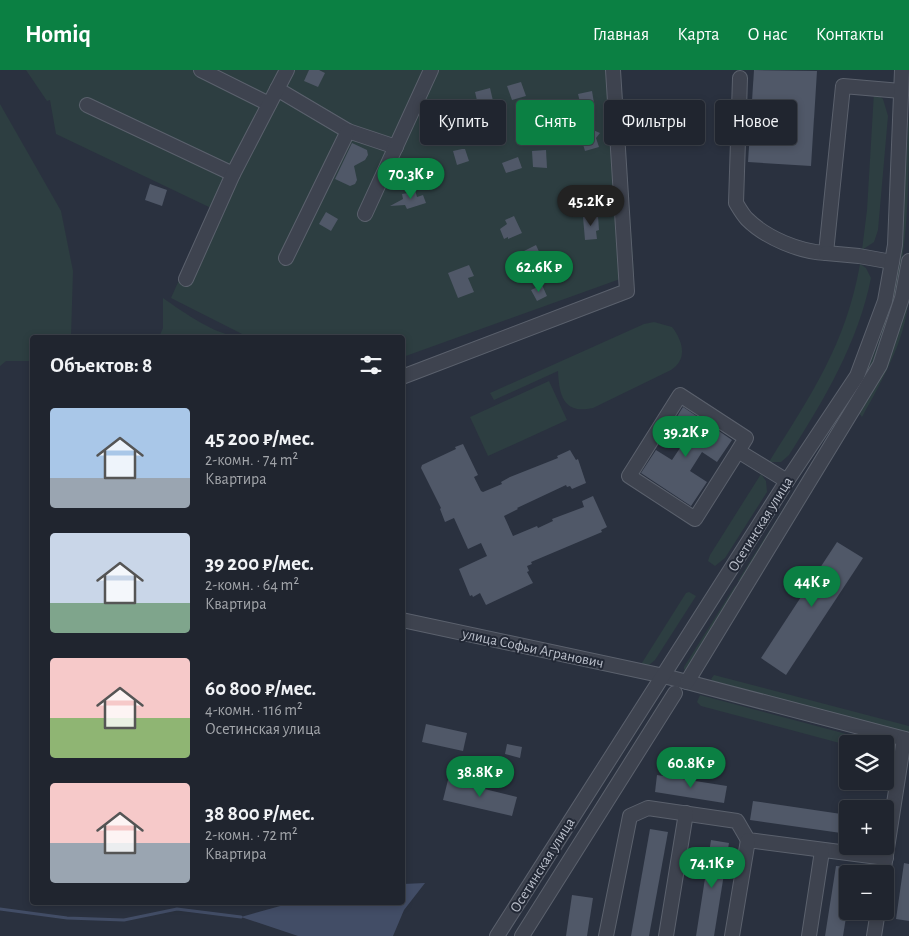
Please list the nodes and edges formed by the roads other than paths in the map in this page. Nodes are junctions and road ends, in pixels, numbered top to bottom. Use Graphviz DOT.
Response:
graph roads {
  1 [pos="201,70"];
  2 [pos="287,70"];
  3 [pos="431,70"];
  4 [pos="613,70"];
  5 [pos="902,70"];
  6 [pos="740,78"];
  7 [pos="277,89"];
  8 [pos="901,91"];
  9 [pos="87,104"];
  10 [pos="269,104"];
  11 [pos="348,131"];
  12 [pos="396,147"];
  13 [pos="233,174"];
  14 [pos="365,214"];
  15 [pos="826,253"];
  16 [pos="286,258"];
  17 [pos="909,261"];
  18 [pos="892,262"];
  19 [pos="186,278"];
  20 [pos="405,375"];
  21 [pos="738,451"];
  22 [pos="787,481"];
  23 [pos="405,621"];
  24 [pos="664,676"];
  25 [pos="688,682"];
  26 [pos="675,693"];
  27 [pos="906,740"];
  28 [pos="616,749"];
  29 [pos="622,777"];
  30 [pos="686,813"];
  31 [pos="748,840"];
  32 [pos="822,851"];
  33 [pos="886,858"];
  34 [pos="885,865"];
  35 [pos="877,920"];
  36 [pos="497,936"];
  37 [pos="522,936"];
  38 [pos="606,936"];
  39 [pos="666,936"];
  40 [pos="732,936"];
  41 [pos="808,936"];
  42 [pos="874,936"];
  1 -- 10 [label="street"];
  2 -- 7 [label="street"];
  3 -- 12 [label="street"];
  4 -- 20 [label="street"];
  5 -- 8 [label="street, Осетинская улица"];
  6 -- 15 [label="street"];
  7 -- 10 [label="street"];
  7 -- 11 [label="street"];
  8 -- 15 [label="street"];
  8 -- 18 [label="street, Осетинская улица"];
  9 -- 13 [label="street"];
  10 -- 13 [label="street"];
  11 -- 12 [label="street"];
  11 -- 16 [label="street"];
  12 -- 14 [label="street"];
  13 -- 19 [label="street"];
  15 -- 18 [label="street"];
  17 -- 25 [label="street, Осетинская улица"];
  18 -- 22 [label="street, Осетинская улица"];
  21 -- 21 [label="street"];
  21 -- 22 [label="street"];
  22 -- 24 [label="street, Осетинская улица"];
  23 -- 24 [label="street, улица Софьи Агранович"];
  24 -- 25 [label="street, улица Софьи Агранович"];
  24 -- 28 [label="street, Осетинская улица"];
  25 -- 27 [label="street, улица Софьи Агранович"];
  26 -- 29 [label="street, Осетинская улица"];
  27 -- 33 [label="street"];
  28 -- 29 [label="street"];
  28 -- 36 [label="street, Осетинская улица"];
  29 -- 37 [label="street, Осетинская улица"];
  30 -- 31 [label="street"];
  30 -- 38 [label="street"];
  30 -- 39 [label="street"];
  31 -- 32 [label="street"];
  31 -- 40 [label="street"];
  32 -- 33 [label="street"];
  32 -- 41 [label="street"];
  33 -- 34 [label="street"];
  35 -- 42 [label="street"];
}
